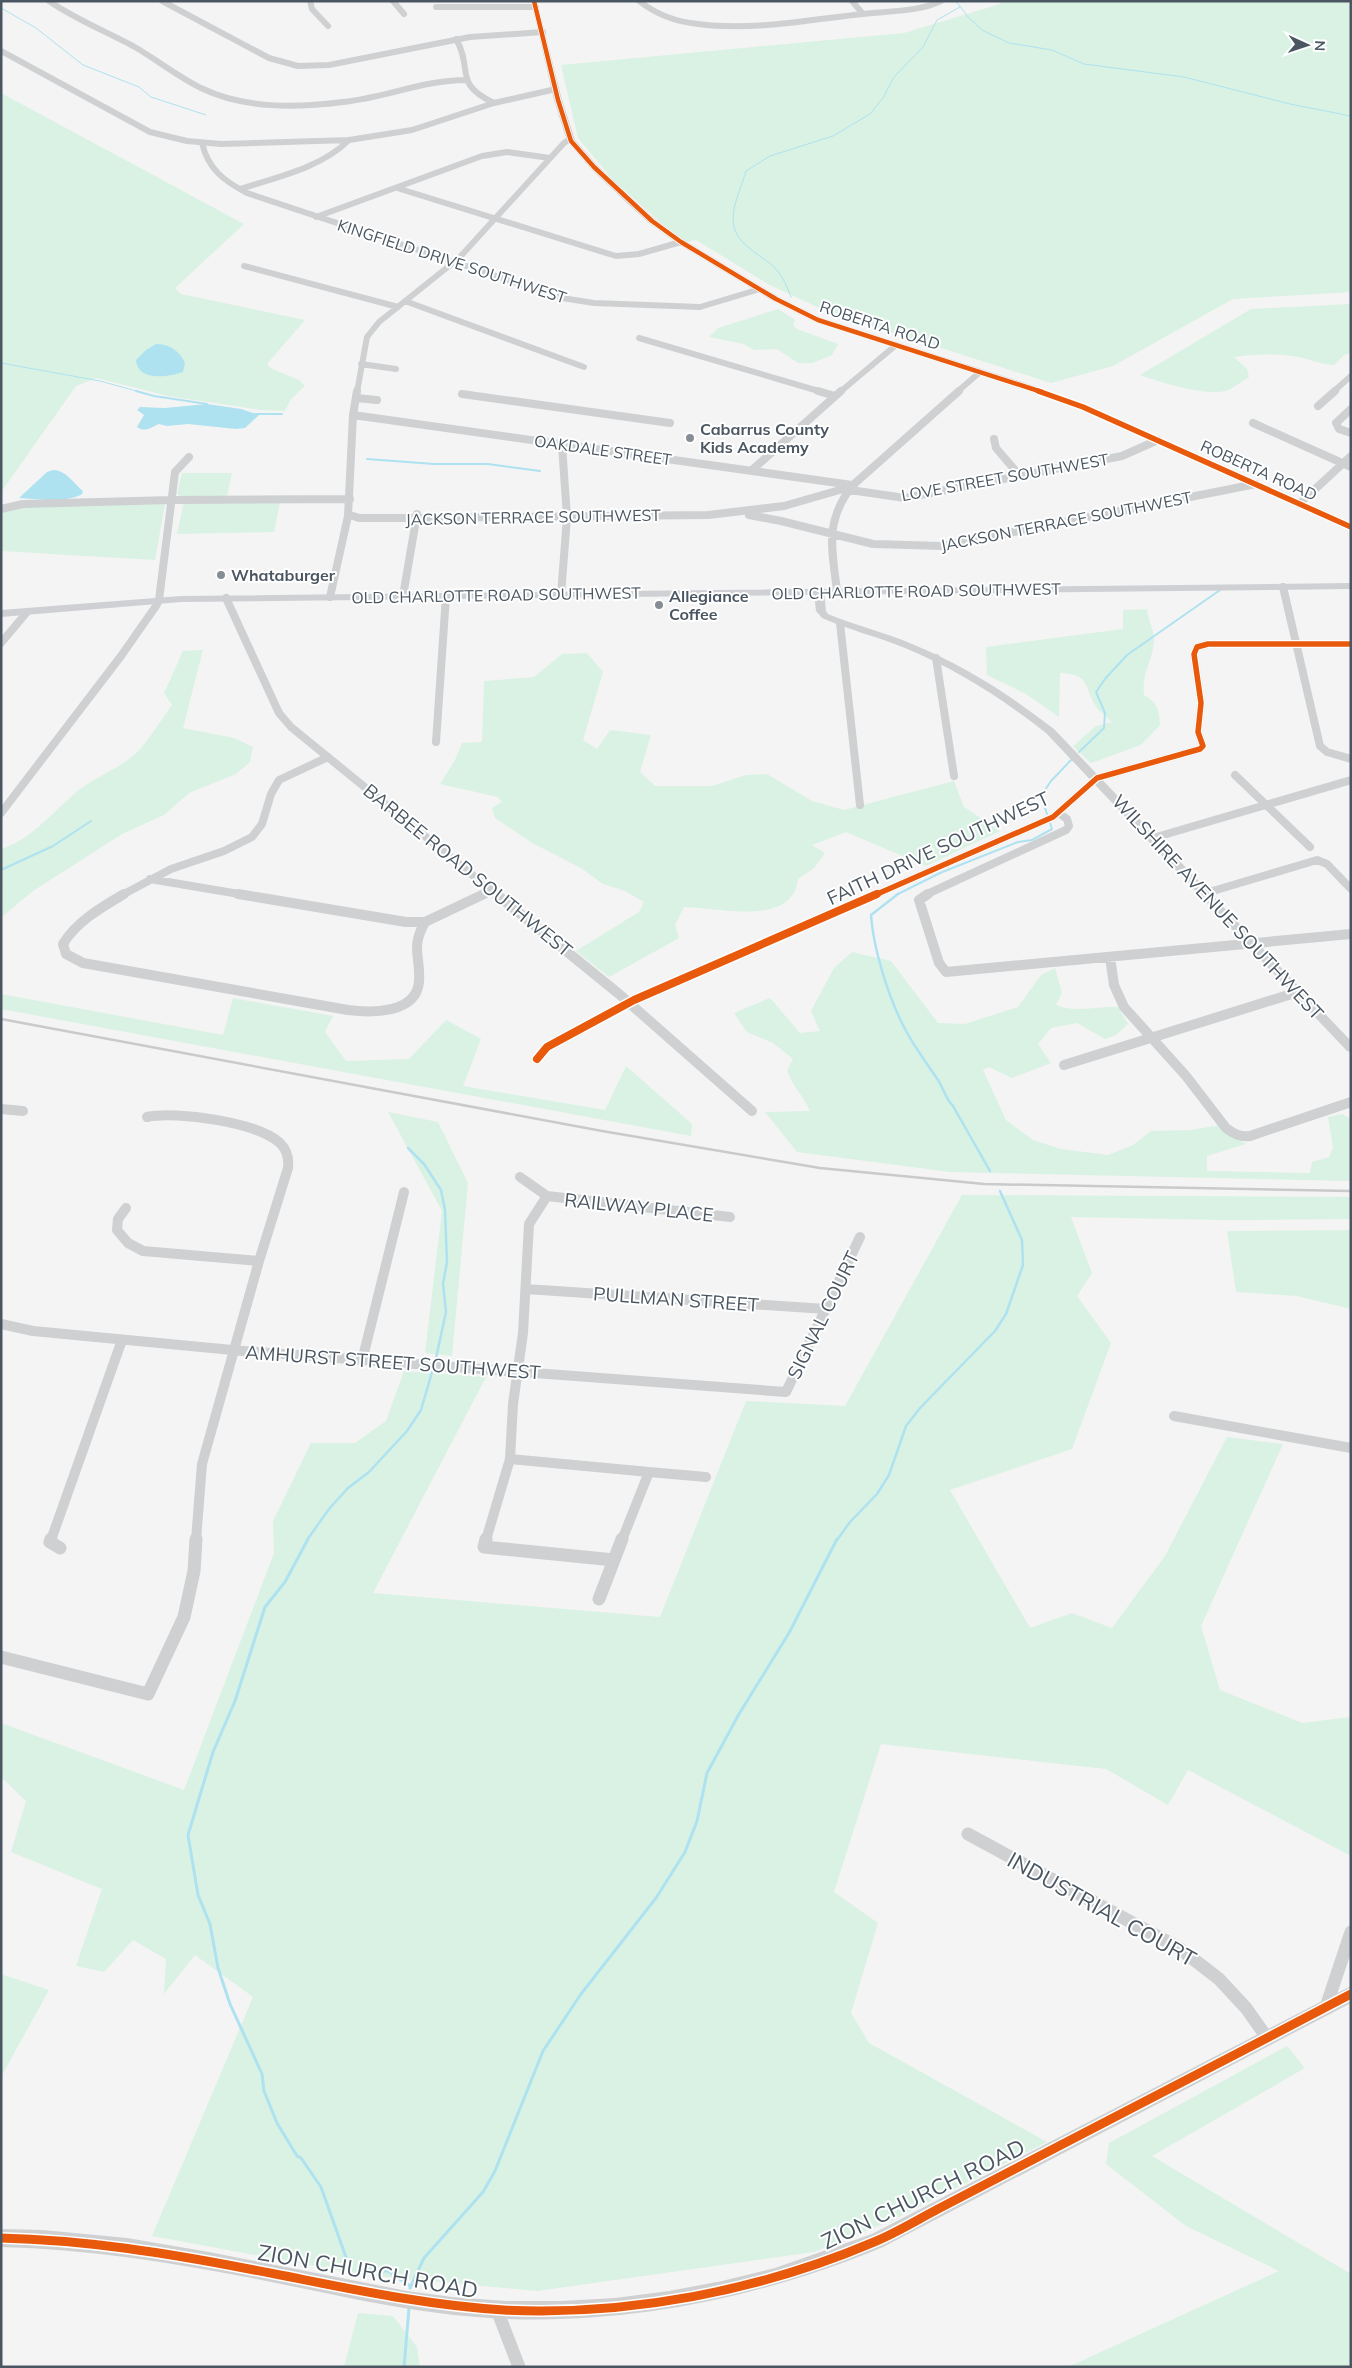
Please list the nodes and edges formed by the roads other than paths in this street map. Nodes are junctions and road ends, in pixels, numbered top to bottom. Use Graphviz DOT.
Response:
graph roads {
  1 [pos="49,1"];
  2 [pos="162,1"];
  3 [pos="310,1"];
  4 [pos="393,1"];
  5 [pos="639,1"];
  6 [pos="852,1"];
  7 [pos="941,1"];
  8 [pos="535,4"];
  9 [pos="436,7"];
  10 [pos="404,14"];
  11 [pos="863,14"];
  12 [pos="328,26"];
  13 [pos="542,32"];
  14 [pos="456,40"];
  15 [pos="1,51"];
  16 [pos="466,80"];
  17 [pos="556,89"];
  18 [pos="494,103"];
  19 [pos="349,140"];
  20 [pos="570,140"];
  21 [pos="202,143"];
  22 [pos="550,158"];
  23 [pos="397,188"];
  24 [pos="240,189"];
  25 [pos="316,217"];
  26 [pos="496,219"];
  27 [pos="681,242"];
  28 [pos="453,262"];
  29 [pos="244,266"];
  30 [pos="760,289"];
  31 [pos="405,301"];
  32 [pos="398,307"];
  33 [pos="639,338"];
  34 [pos="896,345"];
  35 [pos="361,364"];
  36 [pos="584,367"];
  37 [pos="396,369"];
  38 [pos="980,372"];
  39 [pos="1351,376"];
  40 [pos="1342,384"];
  41 [pos="1351,387"];
  42 [pos="462,394"];
  43 [pos="835,396"];
  44 [pos="356,398"];
  45 [pos="377,400"];
  46 [pos="1318,406"];
  47 [pos="1351,409"];
  48 [pos="353,415"];
  49 [pos="670,423"];
  50 [pos="1253,423"];
  51 [pos="1351,433"];
  52 [pos="994,439"];
  53 [pos="1158,440"];
  54 [pos="562,445"];
  55 [pos="1351,456"];
  56 [pos="189,457"];
  57 [pos="1343,463"];
  58 [pos="1351,467"];
  59 [pos="752,470"];
  60 [pos="1020,476"];
  61 [pos="1256,484"];
  62 [pos="851,488"];
  63 [pos="350,499"];
  64 [pos="171,500"];
  65 [pos="1299,504"];
  66 [pos="1,509"];
  67 [pos="728,513"];
  68 [pos="566,514"];
  69 [pos="350,516"];
  70 [pos="416,516"];
  71 [pos="1351,527"];
  72 [pos="831,535"];
  73 [pos="1351,586"];
  74 [pos="1283,587"];
  75 [pos="819,592"];
  76 [pos="837,592"];
  77 [pos="561,595"];
  78 [pos="403,596"];
  79 [pos="446,596"];
  80 [pos="330,597"];
  81 [pos="226,598"];
  82 [pos="159,600"];
  83 [pos="27,612"];
  84 [pos="1,614"];
  85 [pos="840,623"];
  86 [pos="1,643"];
  87 [pos="1295,644"];
  88 [pos="1351,644"];
  89 [pos="936,658"];
  90 [pos="436,742"];
  91 [pos="328,757"];
  92 [pos="1351,759"];
  93 [pos="1234,775"];
  94 [pos="954,776"];
  95 [pos="1097,778"];
  96 [pos="1351,780"];
  97 [pos="860,805"];
  98 [pos="1266,805"];
  99 [pos="1,813"];
  100 [pos="1053,817"];
  101 [pos="1153,838"];
  102 [pos="1310,847"];
  103 [pos="150,878"];
  104 [pos="1351,889"];
  105 [pos="492,890"];
  106 [pos="1206,893"];
  107 [pos="425,922"];
  108 [pos="1351,934"];
  109 [pos="1253,944"];
  110 [pos="1110,957"];
  111 [pos="1298,992"];
  112 [pos="629,1003"];
  113 [pos="1152,1038"];
  114 [pos="1351,1048"];
  115 [pos="537,1059"];
  116 [pos="1064,1065"];
  117 [pos="1351,1102"];
  118 [pos="1,1109"];
  119 [pos="23,1111"];
  120 [pos="752,1111"];
  121 [pos="146,1117"];
  122 [pos="520,1177"];
  123 [pos="404,1192"];
  124 [pos="547,1196"];
  125 [pos="126,1208"];
  126 [pos="730,1217"];
  127 [pos="860,1237"];
  128 [pos="259,1261"];
  129 [pos="526,1289"];
  130 [pos="826,1309"];
  131 [pos="2,1329"];
  132 [pos="122,1340"];
  133 [pos="234,1351"];
  134 [pos="362,1361"];
  135 [pos="516,1371"];
  136 [pos="786,1392"];
  137 [pos="1174,1416"];
  138 [pos="1351,1448"];
  139 [pos="510,1459"];
  140 [pos="649,1472"];
  141 [pos="706,1477"];
  142 [pos="60,1548"];
  143 [pos="614,1560"];
  144 [pos="599,1599"];
  145 [pos="1,1657"];
  146 [pos="968,1834"];
  147 [pos="1351,1932"];
  148 [pos="1351,1994"];
  149 [pos="1326,2007"];
  150 [pos="1268,2039"];
  151 [pos="1,2238"];
  152 [pos="497,2310"];
  153 [pos="519,2367"];
  1 -- 16 [label="street"];
  2 -- 14 [label="street"];
  3 -- 12 [label="street"];
  4 -- 10 [label="street"];
  5 -- 11 [label="street"];
  6 -- 11 [label="street"];
  7 -- 11 [label="street"];
  8 -- 9 [label="street"];
  8 -- 13 [label="street, ROBERTA ROAD"];
  13 -- 14 [label="street"];
  13 -- 17 [label="street, ROBERTA ROAD"];
  14 -- 16 [label="street"];
  15 -- 21 [label="street"];
  16 -- 18 [label="street"];
  17 -- 18 [label="street"];
  17 -- 20 [label="street, ROBERTA ROAD"];
  18 -- 19 [label="street"];
  19 -- 21 [label="street"];
  19 -- 24 [label="street"];
  20 -- 22 [label="street"];
  20 -- 27 [label="street, ROBERTA ROAD"];
  21 -- 24 [label="street, KINGFIELD DRIVE SOUTHWEST"];
  22 -- 23 [label="street"];
  22 -- 26 [label="street"];
  23 -- 25 [label="street"];
  23 -- 26 [label="street"];
  24 -- 25 [label="street, KINGFIELD DRIVE SOUTHWEST"];
  25 -- 28 [label="street, KINGFIELD DRIVE SOUTHWEST"];
  26 -- 27 [label="street"];
  26 -- 28 [label="street"];
  27 -- 30 [label="street, ROBERTA ROAD"];
  28 -- 30 [label="street, KINGFIELD DRIVE SOUTHWEST"];
  28 -- 31 [label="street"];
  29 -- 32 [label="street"];
  30 -- 34 [label="street, ROBERTA ROAD"];
  31 -- 32 [label="street"];
  31 -- 36 [label="street"];
  32 -- 35 [label="street"];
  33 -- 43 [label="street"];
  34 -- 38 [label="street, ROBERTA ROAD"];
  34 -- 43 [label="street"];
  35 -- 37 [label="street"];
  35 -- 44 [label="street"];
  38 -- 53 [label="street, ROBERTA ROAD"];
  38 -- 62 [label="street"];
  39 -- 40 [label="street"];
  40 -- 41 [label="street"];
  40 -- 46 [label="street"];
  42 -- 49 [label="street"];
  43 -- 59 [label="street"];
  44 -- 45 [label="street"];
  44 -- 48 [label="street"];
  47 -- 51 [label="street"];
  48 -- 54 [label="street, OAKDALE STREET"];
  48 -- 63 [label="street"];
  50 -- 57 [label="street"];
  52 -- 60 [label="street"];
  53 -- 60 [label="street, LOVE STREET SOUTHWEST"];
  53 -- 61 [label="street, ROBERTA ROAD"];
  54 -- 59 [label="street, OAKDALE STREET"];
  54 -- 68 [label="street"];
  55 -- 57 [label="street"];
  56 -- 64 [label="street"];
  57 -- 58 [label="street"];
  57 -- 65 [label="street"];
  59 -- 62 [label="street, OAKDALE STREET"];
  60 -- 62 [label="street, LOVE STREET SOUTHWEST"];
  61 -- 65 [label="street, ROBERTA ROAD"];
  61 -- 72 [label="street, JACKSON TERRACE SOUTHWEST"];
  62 -- 67 [label="street, JACKSON TERRACE SOUTHWEST"];
  62 -- 72 [label="street"];
  63 -- 64 [label="street"];
  63 -- 69 [label="street"];
  64 -- 66 [label="street"];
  64 -- 82 [label="street"];
  65 -- 71 [label="street, ROBERTA ROAD"];
  67 -- 68 [label="street, JACKSON TERRACE SOUTHWEST"];
  67 -- 72 [label="street, JACKSON TERRACE SOUTHWEST"];
  68 -- 70 [label="street, JACKSON TERRACE SOUTHWEST"];
  68 -- 77 [label="street"];
  69 -- 70 [label="street, JACKSON TERRACE SOUTHWEST"];
  69 -- 80 [label="street"];
  70 -- 78 [label="street"];
  72 -- 76 [label="street"];
  73 -- 74 [label="main road, OLD CHARLOTTE ROAD SOUTHWEST"];
  74 -- 76 [label="main road, OLD CHARLOTTE ROAD SOUTHWEST"];
  74 -- 87 [label="street"];
  75 -- 76 [label="main road, OLD CHARLOTTE ROAD SOUTHWEST"];
  75 -- 77 [label="main road, OLD CHARLOTTE ROAD SOUTHWEST"];
  75 -- 85 [label="street, WILSHIRE AVENUE SOUTHWEST"];
  77 -- 79 [label="main road, OLD CHARLOTTE ROAD SOUTHWEST"];
  78 -- 79 [label="main road, OLD CHARLOTTE ROAD SOUTHWEST"];
  78 -- 80 [label="main road, OLD CHARLOTTE ROAD SOUTHWEST"];
  79 -- 90 [label="street"];
  80 -- 81 [label="main road, OLD CHARLOTTE ROAD SOUTHWEST"];
  81 -- 82 [label="main road, OLD CHARLOTTE ROAD SOUTHWEST"];
  81 -- 91 [label="street, BARBEE ROAD SOUTHWEST"];
  82 -- 83 [label="main road, OLD CHARLOTTE ROAD SOUTHWEST"];
  82 -- 99 [label="street"];
  83 -- 84 [label="main road, OLD CHARLOTTE ROAD SOUTHWEST"];
  83 -- 86 [label="street"];
  85 -- 89 [label="street, WILSHIRE AVENUE SOUTHWEST"];
  85 -- 97 [label="street"];
  87 -- 88 [label="street, FAITH DRIVE SOUTHWEST"];
  87 -- 92 [label="street"];
  87 -- 95 [label="street, FAITH DRIVE SOUTHWEST"];
  89 -- 94 [label="street"];
  89 -- 95 [label="street, WILSHIRE AVENUE SOUTHWEST"];
  91 -- 103 [label="street"];
  91 -- 105 [label="street, BARBEE ROAD SOUTHWEST"];
  93 -- 98 [label="street"];
  95 -- 100 [label="street, FAITH DRIVE SOUTHWEST"];
  95 -- 101 [label="street, WILSHIRE AVENUE SOUTHWEST"];
  96 -- 98 [label="street"];
  98 -- 101 [label="street"];
  98 -- 102 [label="street"];
  100 -- 110 [label="street"];
  100 -- 112 [label="street, FAITH DRIVE SOUTHWEST"];
  101 -- 106 [label="street, WILSHIRE AVENUE SOUTHWEST"];
  103 -- 107 [label="street"];
  103 -- 107 [label="street"];
  104 -- 106 [label="street"];
  105 -- 107 [label="street"];
  105 -- 112 [label="street, BARBEE ROAD SOUTHWEST"];
  106 -- 109 [label="street, WILSHIRE AVENUE SOUTHWEST"];
  108 -- 109 [label="street"];
  109 -- 110 [label="street"];
  109 -- 111 [label="street, WILSHIRE AVENUE SOUTHWEST"];
  110 -- 113 [label="street"];
  111 -- 113 [label="street"];
  111 -- 114 [label="street, WILSHIRE AVENUE SOUTHWEST"];
  112 -- 115 [label="street, FAITH DRIVE SOUTHWEST"];
  112 -- 120 [label="street, BARBEE ROAD SOUTHWEST"];
  113 -- 116 [label="street"];
  113 -- 117 [label="street"];
  118 -- 119 [label="street"];
  121 -- 128 [label="street"];
  122 -- 124 [label="street"];
  123 -- 134 [label="street"];
  124 -- 126 [label="street, RAILWAY PLACE"];
  124 -- 129 [label="street"];
  125 -- 128 [label="street"];
  127 -- 130 [label="street, SIGNAL COURT"];
  128 -- 133 [label="street"];
  129 -- 130 [label="street, PULLMAN STREET"];
  129 -- 135 [label="street"];
  130 -- 136 [label="street, SIGNAL COURT"];
  131 -- 132 [label="street, AMHURST STREET SOUTHWEST"];
  132 -- 133 [label="street, AMHURST STREET SOUTHWEST"];
  132 -- 142 [label="street"];
  133 -- 134 [label="street, AMHURST STREET SOUTHWEST"];
  133 -- 145 [label="street"];
  134 -- 135 [label="street, AMHURST STREET SOUTHWEST"];
  135 -- 136 [label="street, AMHURST STREET SOUTHWEST"];
  135 -- 139 [label="street"];
  137 -- 138 [label="street"];
  139 -- 140 [label="street"];
  139 -- 143 [label="street"];
  140 -- 141 [label="street"];
  140 -- 143 [label="street"];
  143 -- 144 [label="street"];
  146 -- 150 [label="street, INDUSTRIAL COURT"];
  147 -- 149 [label="street"];
  148 -- 149 [label="street, ZION CHURCH ROAD"];
  149 -- 150 [label="street, ZION CHURCH ROAD"];
  150 -- 152 [label="street, ZION CHURCH ROAD"];
  151 -- 152 [label="street, ZION CHURCH ROAD"];
  152 -- 153 [label="street"];
}
